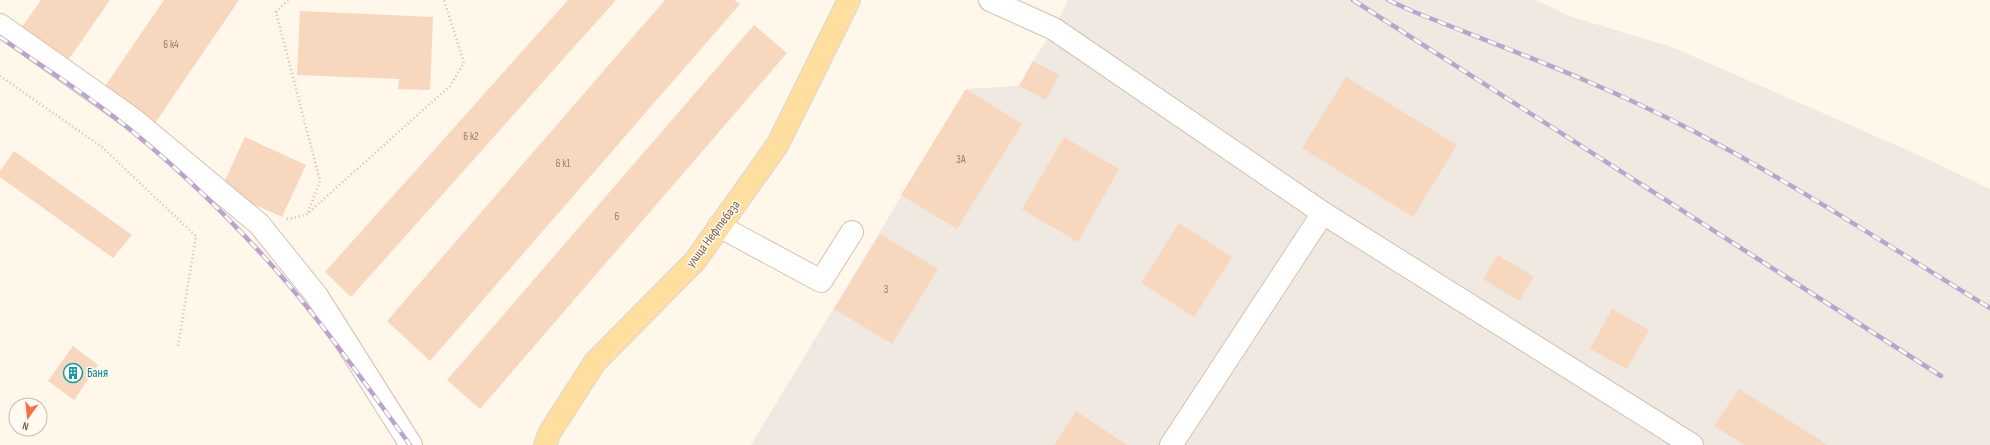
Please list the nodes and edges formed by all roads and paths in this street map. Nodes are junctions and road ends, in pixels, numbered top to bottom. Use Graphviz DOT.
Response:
graph roads {
  1 [pos="288,0"];
  2 [pos="444,0"];
  3 [pos="849,0"];
  4 [pos="990,0"];
  5 [pos="0,25"];
  6 [pos="0,76"];
  7 [pos="1323,212"];
  8 [pos="720,226"];
  9 [pos="852,232"];
  10 [pos="178,346"];
  11 [pos="411,445"];
  12 [pos="545,445"];
  13 [pos="1172,445"];
  14 [pos="1692,445"];
  1 -- 2 [label="path"];
  3 -- 8 [label="main road, улица Нефтебаза"];
  4 -- 7 [label="street"];
  5 -- 11 [label="street"];
  6 -- 10 [label="path"];
  7 -- 13 [label="street"];
  7 -- 14 [label="street"];
  8 -- 9 [label="street"];
  8 -- 12 [label="main road, улица Нефтебаза"];
}
